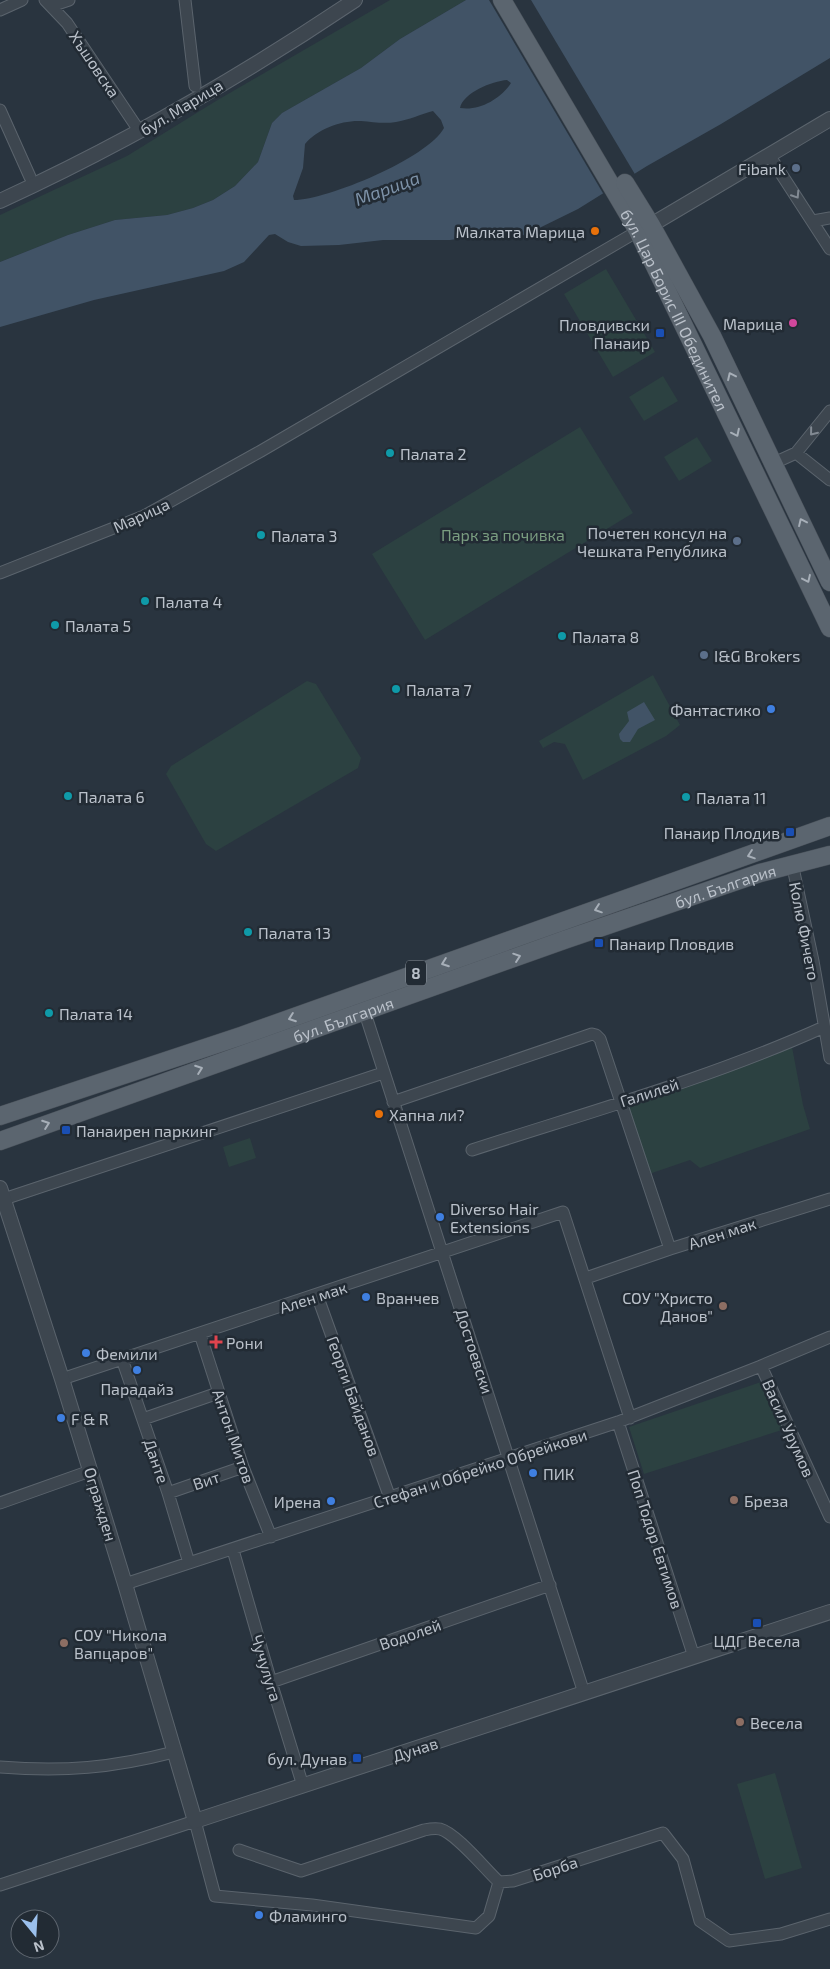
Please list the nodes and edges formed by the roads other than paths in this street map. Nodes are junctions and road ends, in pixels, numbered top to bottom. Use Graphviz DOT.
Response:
graph roads {
  1 [pos="22,0"];
  2 [pos="69,0"];
  3 [pos="185,0"];
  4 [pos="355,0"];
  5 [pos="502,0"];
  6 [pos="516,0"];
  7 [pos="48,3"];
  8 [pos="0,10"];
  9 [pos="195,86"];
  10 [pos="0,110"];
  11 [pos="830,119"];
  12 [pos="140,132"];
  13 [pos="770,155"];
  14 [pos="30,177"];
  15 [pos="627,198"];
  16 [pos="0,201"];
  17 [pos="830,218"];
  18 [pos="813,221"];
  19 [pos="645,228"];
  20 [pos="830,249"];
  21 [pos="830,410"];
  22 [pos="796,453"];
  23 [pos="774,463"];
  24 [pos="830,480"];
  25 [pos="0,573"];
  26 [pos="830,582"];
  27 [pos="830,628"];
  28 [pos="830,826"];
  29 [pos="830,855"];
  30 [pos="792,863"];
  31 [pos="364,1010"];
  32 [pos="825,1020"];
  33 [pos="830,1058"];
  34 [pos="383,1073"];
  35 [pos="393,1102"];
  36 [pos="619,1102"];
  37 [pos="0,1116"];
  38 [pos="0,1140"];
  39 [pos="472,1150"];
  40 [pos="2,1194"];
  41 [pos="830,1199"];
  42 [pos="670,1249"];
  43 [pos="444,1253"];
  44 [pos="586,1278"];
  45 [pos="317,1295"];
  46 [pos="200,1334"];
  47 [pos="830,1337"];
  48 [pos="122,1359"];
  49 [pos="761,1366"];
  50 [pos="62,1379"];
  51 [pos="218,1393"];
  52 [pos="630,1418"];
  53 [pos="143,1419"];
  54 [pos="618,1422"];
  55 [pos="509,1458"];
  56 [pos="243,1467"];
  57 [pos="90,1471"];
  58 [pos="168,1493"];
  59 [pos="390,1498"];
  60 [pos="0,1503"];
  61 [pos="830,1517"];
  62 [pos="271,1537"];
  63 [pos="232,1550"];
  64 [pos="189,1563"];
  65 [pos="125,1584"];
  66 [pos="550,1585"];
  67 [pos="830,1612"];
  68 [pos="694,1656"];
  69 [pos="271,1682"];
  70 [pos="584,1693"];
  71 [pos="174,1752"];
  72 [pos="0,1767"];
  73 [pos="303,1786"];
  74 [pos="195,1822"];
  75 [pos="239,1850"];
  76 [pos="499,1882"];
  77 [pos="0,1885"];
  78 [pos="830,1919"];
  1 -- 8 [label="street"];
  2 -- 7 [label="street"];
  3 -- 9 [label="street"];
  4 -- 12 [label="street, бул. Марица"];
  5 -- 15 [label="main road, бул. Цар Борис III Обединител"];
  6 -- 15 [label="main road, бул. Цар Борис III Обединител"];
  7 -- 12 [label="street, Хъшовска"];
  10 -- 14 [label="street"];
  11 -- 13 [label="street, Марица"];
  12 -- 16 [label="street, бул. Марица"];
  13 -- 18 [label="street, one-way"];
  13 -- 19 [label="street, Марица"];
  15 -- 19 [label="main road, бул. Цар Борис III Обединител"];
  17 -- 18 [label="street"];
  18 -- 20 [label="street"];
  23 -- 19 [label="main road, бул. Цар Борис III Обединител, one-way"];
  19 -- 25 [label="street, Марица"];
  19 -- 27 [label="main road, бул. Цар Борис III Обединител, one-way"];
  21 -- 22 [label="street, one-way"];
  22 -- 23 [label="street"];
  22 -- 24 [label="street"];
  26 -- 23 [label="main road, бул. Цар Борис III Обединител, one-way"];
  28 -- 37 [label="main road, 8, one-way"];
  29 -- 30 [label="main road, бул. България / 8"];
  31 -- 30 [label="main road, бул. България / 8, one-way"];
  30 -- 32 [label="street, Колю Фичето"];
  31 -- 34 [label="street, Достоевски"];
  38 -- 31 [label="main road, бул. България / 8, one-way"];
  32 -- 33 [label="street, Колю Фичето"];
  32 -- 36 [label="street, Галилей"];
  34 -- 35 [label="street, Достоевски"];
  34 -- 40 [label="street"];
  35 -- 36 [label="street"];
  35 -- 43 [label="street, Достоевски"];
  36 -- 39 [label="street, Галилей"];
  36 -- 42 [label="street"];
  40 -- 50 [label="street, Огражден"];
  41 -- 42 [label="street, Ален мак"];
  42 -- 44 [label="street, Ален мак"];
  43 -- 44 [label="street, Ален мак"];
  43 -- 45 [label="street, Ален мак"];
  43 -- 55 [label="street, Достоевски"];
  44 -- 52 [label="street"];
  45 -- 46 [label="street, Ален мак"];
  45 -- 59 [label="street, Георги Байданов"];
  46 -- 48 [label="street, Ален мак"];
  46 -- 51 [label="street, Антон Митов"];
  47 -- 49 [label="street, Стефан и Обрейко Обрейкови"];
  48 -- 50 [label="street, Ален мак"];
  48 -- 53 [label="street, Данте"];
  49 -- 52 [label="street, Стефан и Обрейко Обрейкови"];
  49 -- 61 [label="street, Васил Урумов"];
  50 -- 57 [label="street, Огражден"];
  51 -- 53 [label="street"];
  51 -- 56 [label="street, Антон Митов"];
  52 -- 54 [label="street, Стефан и Обрейко Обрейкови"];
  53 -- 58 [label="street, Данте"];
  54 -- 55 [label="street, Стефан и Обрейко Обрейкови"];
  54 -- 68 [label="street, Поп Тодор Евтимов"];
  55 -- 59 [label="street, Стефан и Обрейко Обрейкови"];
  55 -- 66 [label="street, Достоевски"];
  56 -- 58 [label="street, Вит"];
  56 -- 62 [label="street, Антон Митов"];
  57 -- 60 [label="street"];
  57 -- 65 [label="street, Огражден"];
  58 -- 64 [label="street, Данте"];
  59 -- 62 [label="street, Стефан и Обрейко Обрейкови"];
  62 -- 63 [label="street, Стефан и Обрейко Обрейкови"];
  63 -- 64 [label="street, Стефан и Обрейко Обрейкови"];
  63 -- 69 [label="street, Чучулуга"];
  64 -- 65 [label="street, Стефан и Обрейко Обрейкови"];
  65 -- 71 [label="street, Огражден"];
  66 -- 69 [label="street, Водолей"];
  66 -- 70 [label="street, Достоевски"];
  67 -- 68 [label="street, Дунав"];
  68 -- 70 [label="street, Дунав"];
  69 -- 73 [label="street, Чучулуга"];
  70 -- 73 [label="street, Дунав"];
  71 -- 72 [label="street"];
  71 -- 74 [label="street, Огражден"];
  73 -- 74 [label="street, Дунав"];
  74 -- 76 [label="street"];
  74 -- 77 [label="street, Дунав"];
  75 -- 76 [label="street"];
  76 -- 78 [label="street, Борба"];
}
